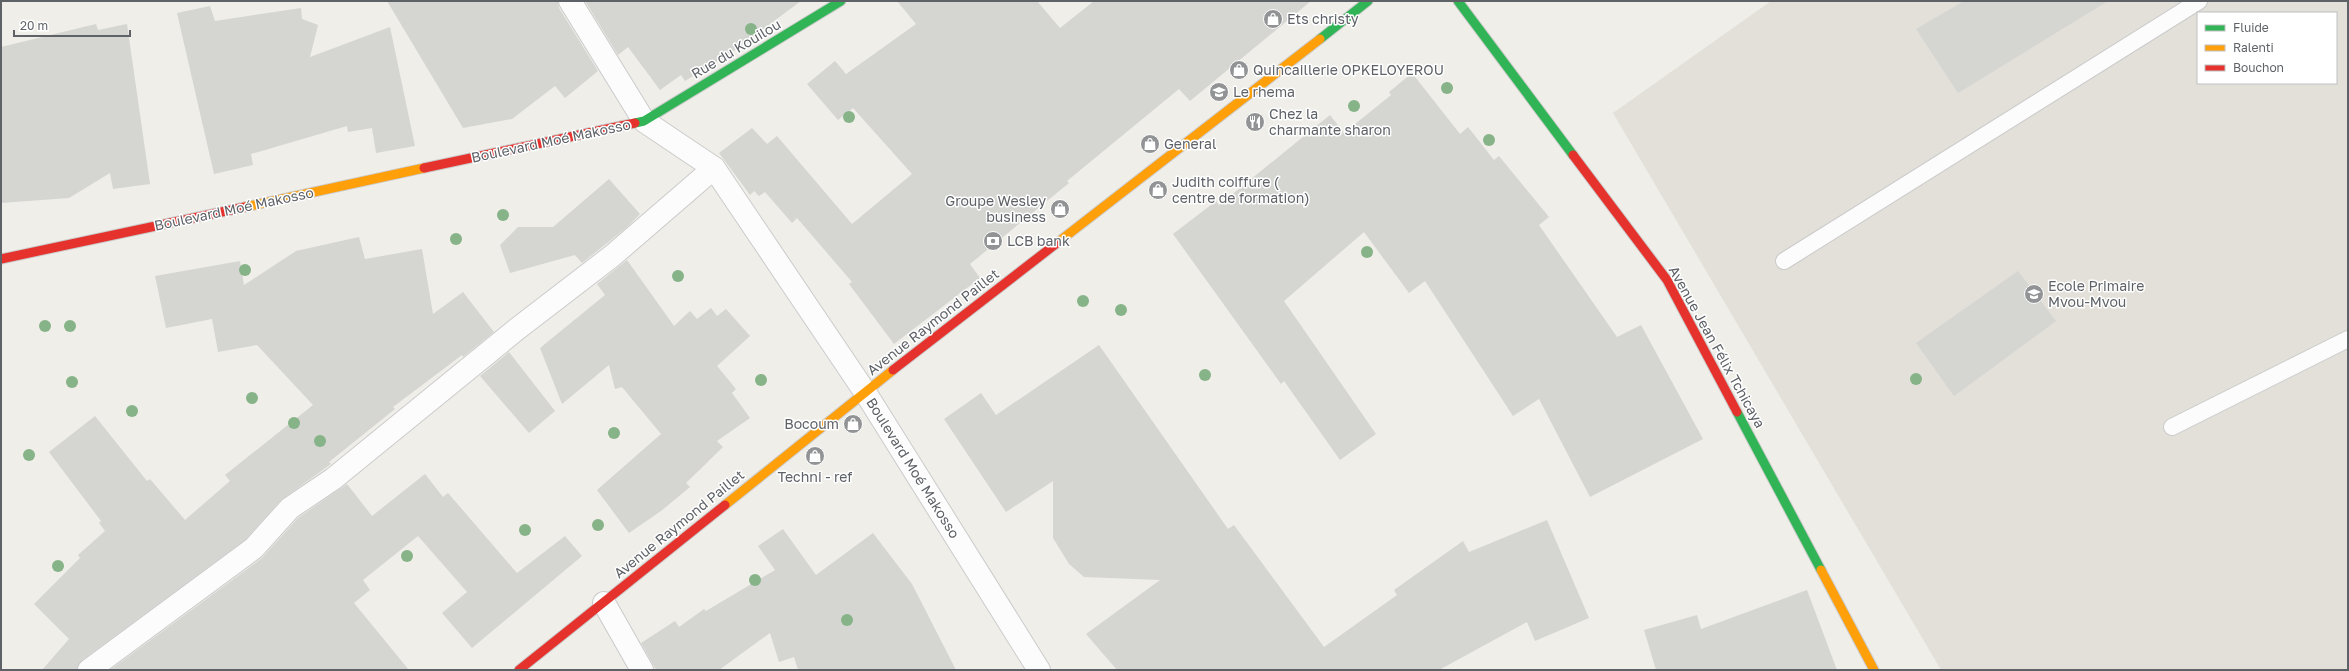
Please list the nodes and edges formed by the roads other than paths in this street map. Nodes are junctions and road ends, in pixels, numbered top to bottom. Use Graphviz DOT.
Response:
graph roads {
  1 [pos="570,1"];
  2 [pos="841,1"];
  3 [pos="1368,1"];
  4 [pos="1458,1"];
  5 [pos="2199,1"];
  6 [pos="644,121"];
  7 [pos="714,168"];
  8 [pos="1,259"];
  9 [pos="1784,261"];
  10 [pos="2348,339"];
  11 [pos="865,392"];
  12 [pos="2172,427"];
  13 [pos="604,602"];
  14 [pos="90,670"];
  15 [pos="519,670"];
  16 [pos="642,670"];
  17 [pos="1040,670"];
  18 [pos="1874,670"];
  1 -- 6 [label="street"];
  2 -- 6 [label="street, Rue du Kouilou"];
  3 -- 11 [label="street, Avenue Raymond Paillet"];
  4 -- 18 [label="street, Avenue Jean Félix Tchicaya"];
  5 -- 9 [label="lane"];
  6 -- 7 [label="street, Boulevard Moé Makosso"];
  6 -- 8 [label="street, Boulevard Moé Makosso"];
  7 -- 11 [label="street, Boulevard Moé Makosso"];
  7 -- 14 [label="street"];
  10 -- 12 [label="lane"];
  11 -- 13 [label="street, Avenue Raymond Paillet"];
  11 -- 17 [label="street, Boulevard Moé Makosso"];
  13 -- 15 [label="street, Avenue Raymond Paillet"];
  13 -- 16 [label="street"];
}
